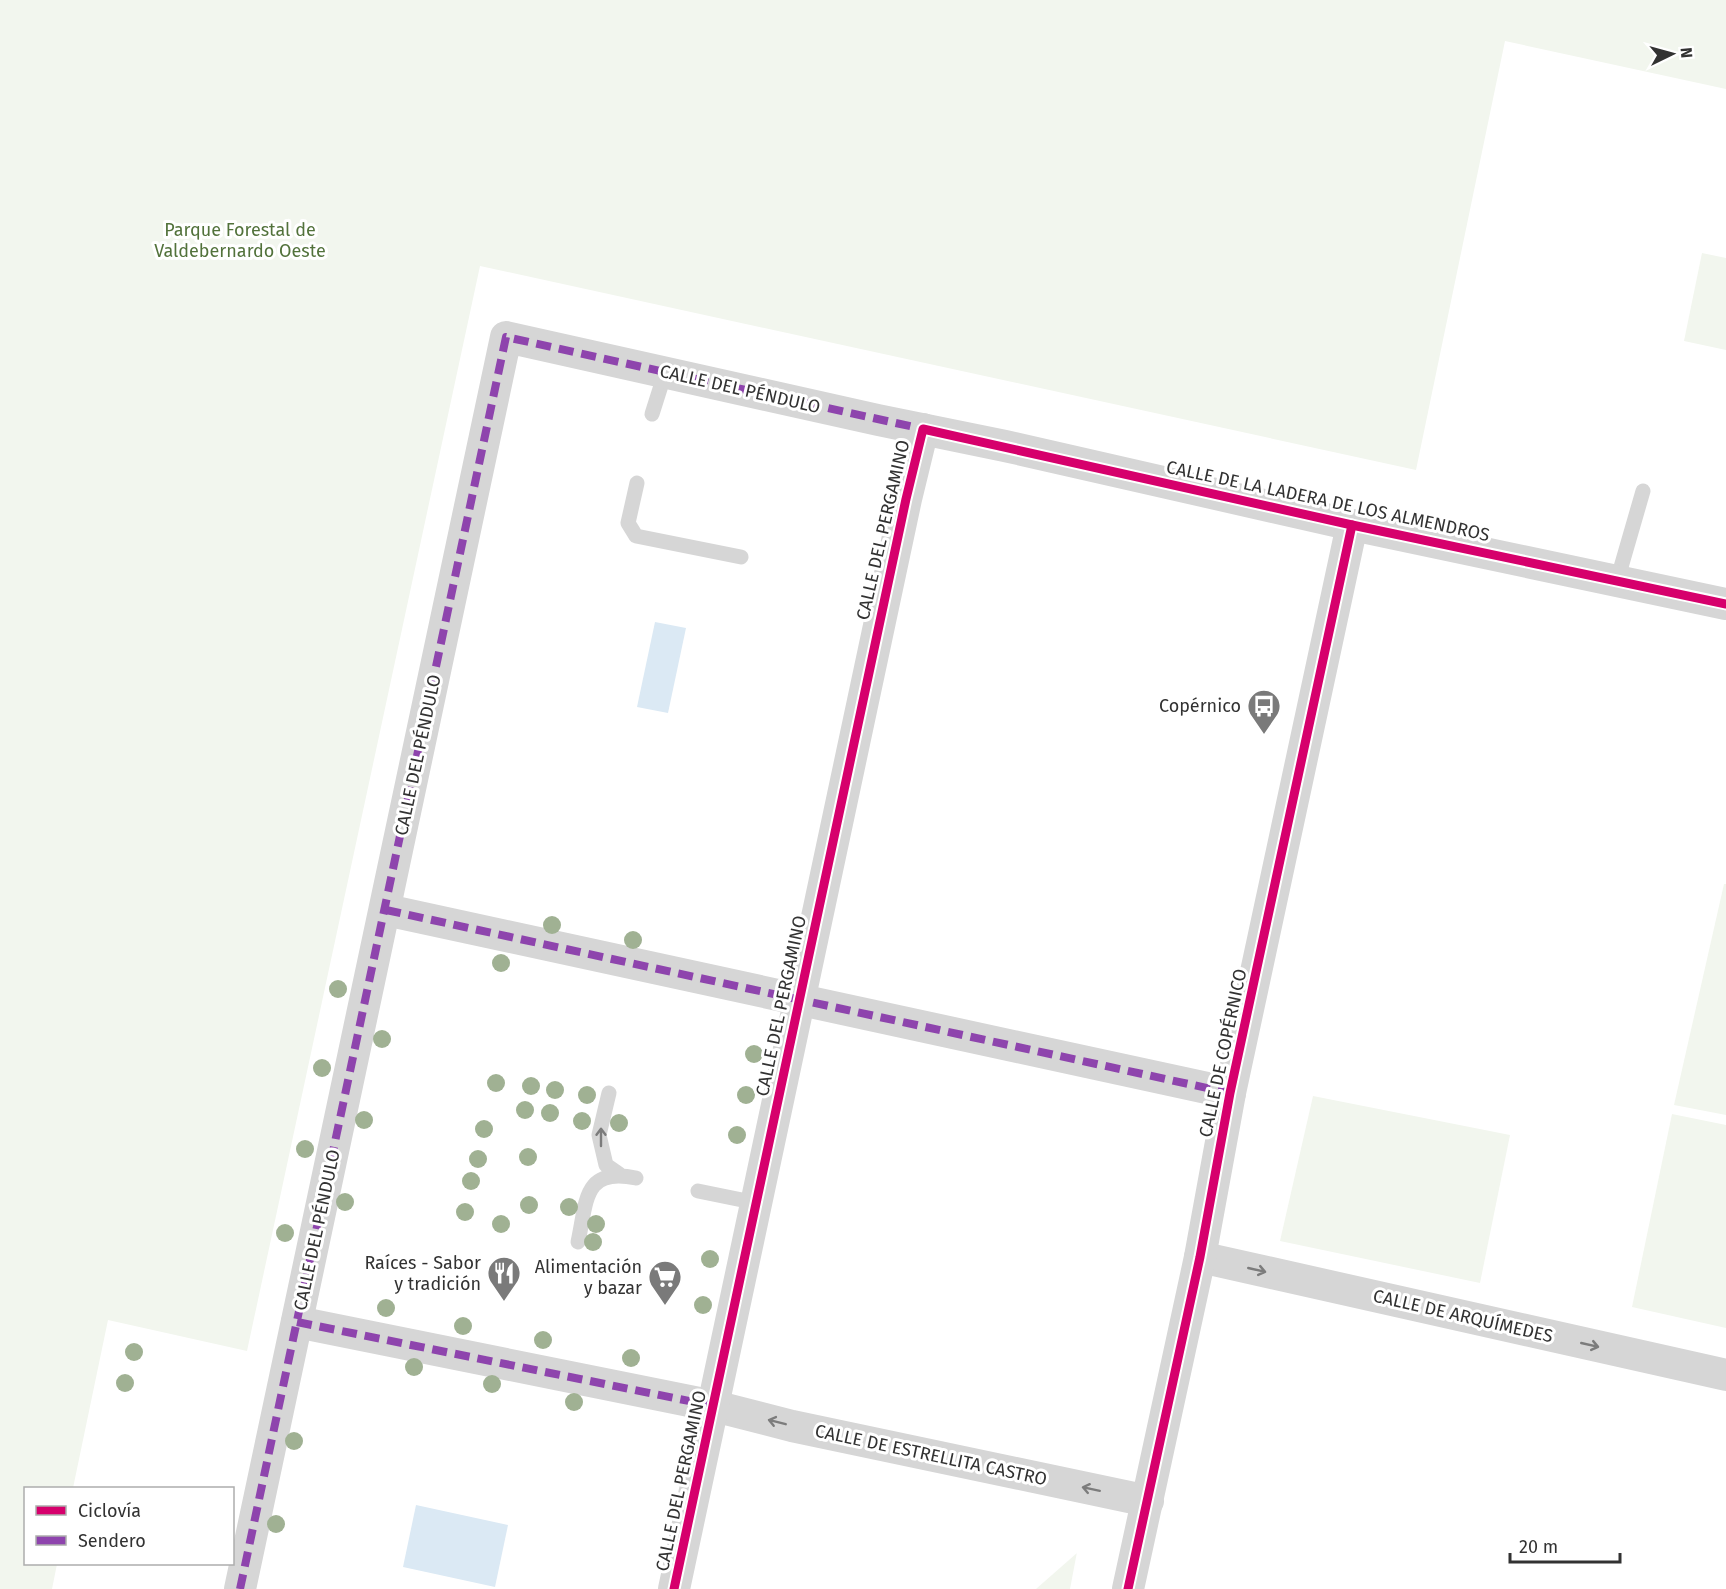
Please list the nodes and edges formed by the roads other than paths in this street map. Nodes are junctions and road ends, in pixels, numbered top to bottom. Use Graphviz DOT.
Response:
graph roads {
  1 [pos="665,373"];
  2 [pos="652,414"];
  3 [pos="922,429"];
  4 [pos="638,483"];
  5 [pos="1643,491"];
  6 [pos="1352,525"];
  7 [pos="741,557"];
  8 [pos="1617,581"];
  9 [pos="1726,604"];
  10 [pos="386,910"];
  11 [pos="799,999"];
  12 [pos="609,1093"];
  13 [pos="1230,1093"];
  14 [pos="619,1174"];
  15 [pos="636,1178"];
  16 [pos="698,1191"];
  17 [pos="757,1203"];
  18 [pos="578,1242"];
  19 [pos="1200,1257"];
  20 [pos="297,1322"];
  21 [pos="1726,1375"];
  22 [pos="714,1406"];
  23 [pos="1148,1501"];
  24 [pos="240,1589"];
  25 [pos="674,1589"];
  26 [pos="1128,1589"];
  1 -- 2 [label="lane"];
  1 -- 3 [label="street, CALLE DEL PÉNDULO"];
  1 -- 10 [label="street, CALLE DEL PÉNDULO"];
  3 -- 6 [label="street, CALLE DE LA LADERA DE LOS ALMENDROS"];
  3 -- 11 [label="street, CALLE DEL PERGAMINO"];
  4 -- 7 [label="lane"];
  5 -- 8 [label="lane"];
  6 -- 8 [label="street, CALLE DE LA LADERA DE LOS ALMENDROS"];
  6 -- 13 [label="street, CALLE DE COPÉRNICO"];
  8 -- 9 [label="street, CALLE DE LA LADERA DE LOS ALMENDROS"];
  10 -- 11 [label="street, CALLE DEL PERGAMINO"];
  10 -- 20 [label="street, CALLE DEL PÉNDULO"];
  11 -- 13 [label="street, CALLE DEL PERGAMINO"];
  11 -- 17 [label="street, CALLE DEL PERGAMINO"];
  14 -- 12 [label="lane, one-way"];
  13 -- 19 [label="street, CALLE DE COPÉRNICO"];
  14 -- 15 [label="lane"];
  14 -- 18 [label="lane"];
  16 -- 17 [label="lane"];
  17 -- 22 [label="street, CALLE DEL PERGAMINO"];
  19 -- 21 [label="street, CALLE DE ARQUÍMEDES, one-way"];
  19 -- 23 [label="street, CALLE DE COPÉRNICO"];
  20 -- 22 [label="street, CALLE DEL PERGAMINO"];
  20 -- 24 [label="street, CALLE DEL PÉNDULO"];
  23 -- 22 [label="street, CALLE DE ESTRELLITA CASTRO, one-way"];
  22 -- 25 [label="street, CALLE DEL PERGAMINO"];
  23 -- 26 [label="street, CALLE DE COPÉRNICO"];
}
